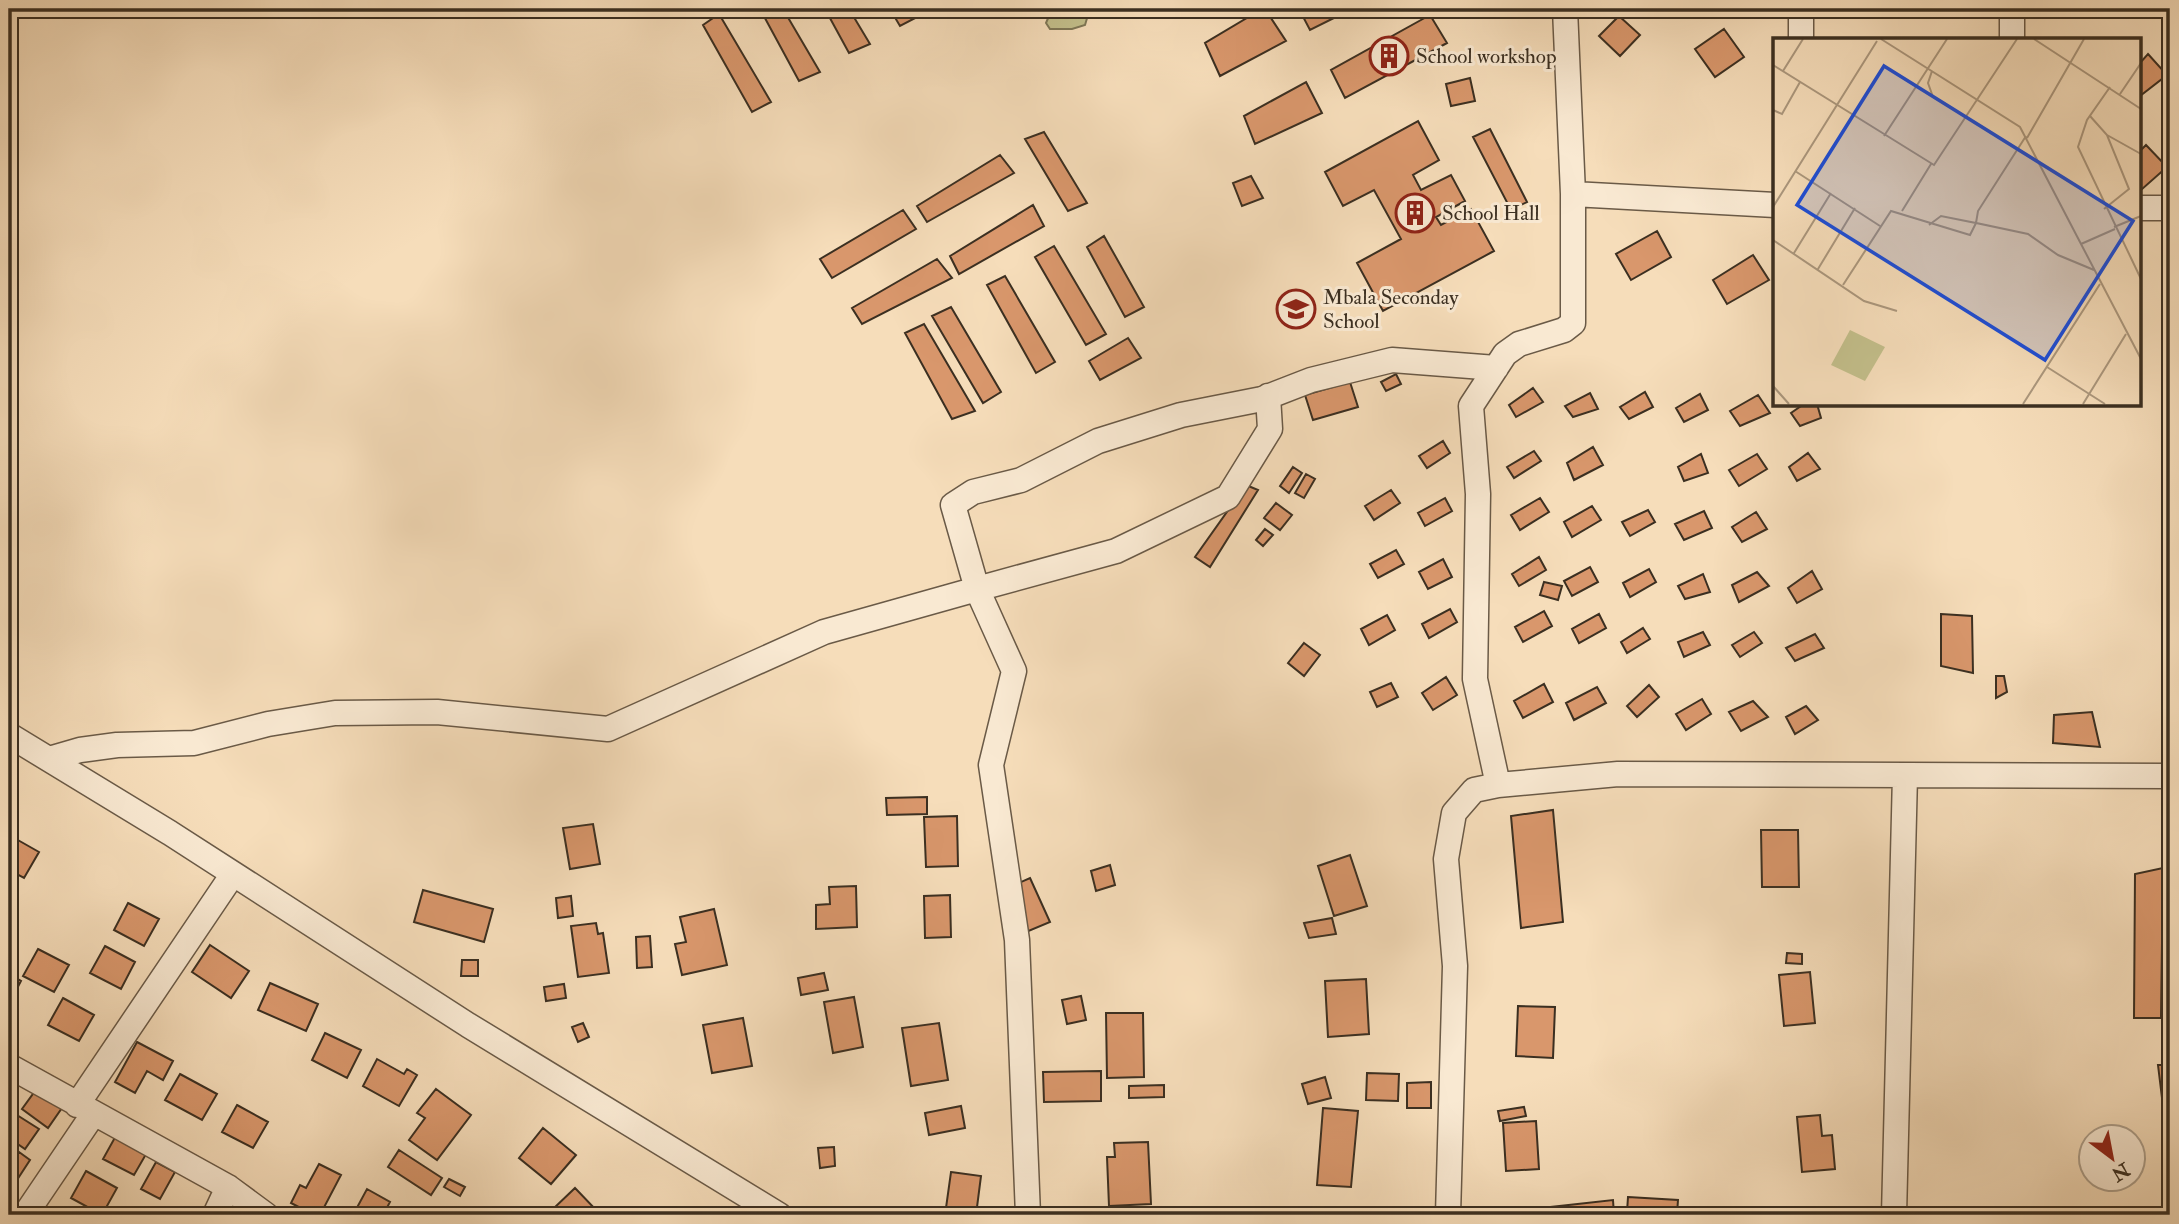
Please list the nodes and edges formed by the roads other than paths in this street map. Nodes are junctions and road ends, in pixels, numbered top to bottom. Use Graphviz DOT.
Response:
graph roads {
  1 [pos="1565,9"];
  2 [pos="1801,9"];
  3 [pos="2012,9"];
  4 [pos="1801,38"];
  5 [pos="2012,38"];
  6 [pos="1573,194"];
  7 [pos="1773,205"];
  8 [pos="2140,208"];
  9 [pos="2170,208"];
  10 [pos="1496,368"];
  11 [pos="1268,396"];
  12 [pos="977,589"];
  13 [pos="9,735"];
  14 [pos="49,760"];
  15 [pos="1905,775"];
  16 [pos="2170,776"];
  17 [pos="1498,785"];
  18 [pos="233,874"];
  19 [pos="9,1066"];
  20 [pos="86,1109"];
  21 [pos="228,1188"];
  22 [pos="25,1215"];
  23 [pos="215,1215"];
  24 [pos="265,1215"];
  25 [pos="779,1215"];
  26 [pos="1028,1215"];
  27 [pos="1448,1215"];
  28 [pos="1894,1215"];
  1 -- 6 [label="street"];
  2 -- 4 [label="street"];
  3 -- 5 [label="street"];
  6 -- 7 [label="street"];
  6 -- 10 [label="street"];
  8 -- 9 [label="street"];
  10 -- 11 [label="street"];
  10 -- 17 [label="street"];
  11 -- 12 [label="street"];
  11 -- 12 [label="street"];
  12 -- 14 [label="street"];
  12 -- 26 [label="street"];
  13 -- 14 [label="street"];
  14 -- 18 [label="street"];
  15 -- 16 [label="street"];
  15 -- 17 [label="street"];
  15 -- 28 [label="street"];
  17 -- 27 [label="street"];
  18 -- 20 [label="street"];
  18 -- 25 [label="street"];
  19 -- 20 [label="street"];
  20 -- 21 [label="street"];
  20 -- 22 [label="street"];
  21 -- 23 [label="street"];
  21 -- 24 [label="street"];
}
